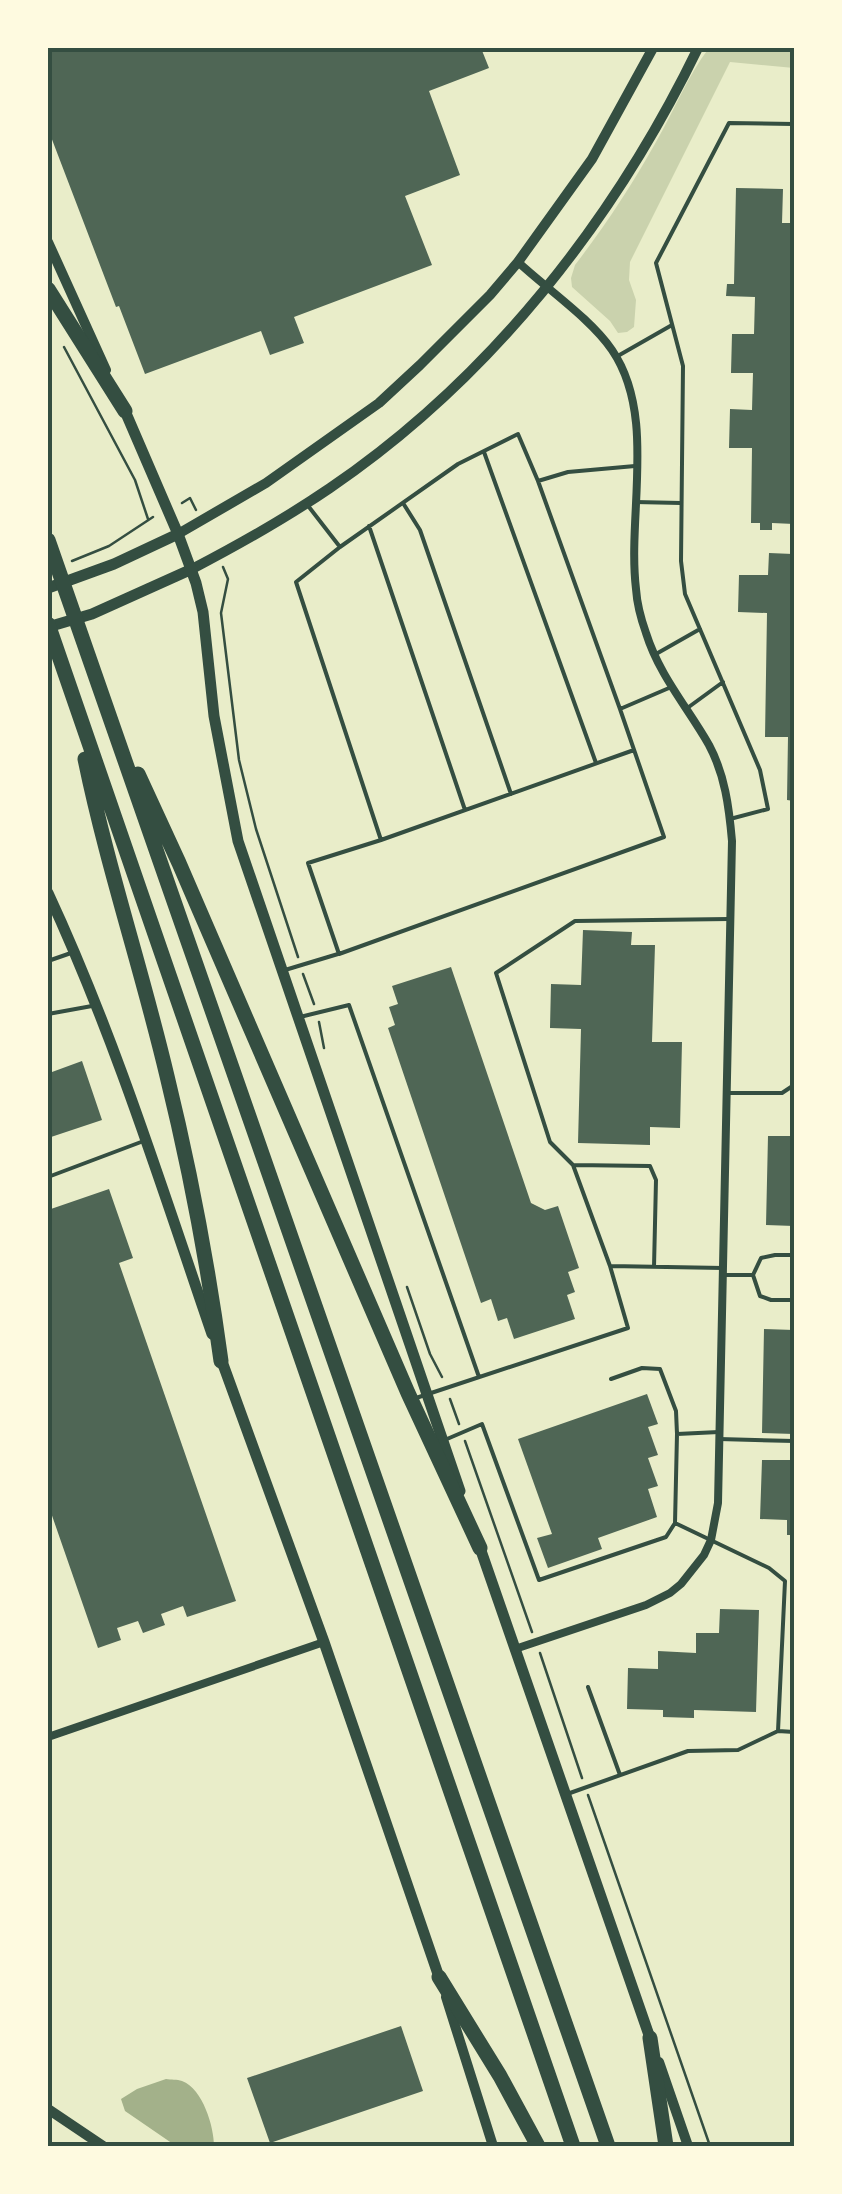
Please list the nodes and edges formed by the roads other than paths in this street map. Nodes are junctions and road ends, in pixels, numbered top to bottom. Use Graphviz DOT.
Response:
graph roads {
  1 [pos="653,48"];
  2 [pos="697,51"];
  3 [pos="794,124"];
  4 [pos="48,242"];
  5 [pos="518,262"];
  6 [pos="546,288"];
  7 [pos="48,289"];
  8 [pos="672,325"];
  9 [pos="616,357"];
  10 [pos="124,411"];
  11 [pos="484,452"];
  12 [pos="636,466"];
  13 [pos="538,481"];
  14 [pos="636,502"];
  15 [pos="403,503"];
  16 [pos="306,504"];
  17 [pos="682,504"];
  18 [pos="370,526"];
  19 [pos="178,534"];
  20 [pos="48,540"];
  21 [pos="340,547"];
  22 [pos="192,570"];
  23 [pos="48,588"];
  24 [pos="48,626"];
  25 [pos="700,629"];
  26 [pos="654,655"];
  27 [pos="723,682"];
  28 [pos="672,686"];
  29 [pos="100,691"];
  30 [pos="74,701"];
  31 [pos="620,708"];
  32 [pos="686,709"];
  33 [pos="634,750"];
  34 [pos="596,763"];
  35 [pos="511,794"];
  36 [pos="465,810"];
  37 [pos="730,819"];
  38 [pos="381,840"];
  39 [pos="48,893"];
  40 [pos="730,919"];
  41 [pos="75,952"];
  42 [pos="339,954"];
  43 [pos="48,961"];
  44 [pos="281,971"];
  45 [pos="97,1006"];
  46 [pos="48,1014"];
  47 [pos="297,1018"];
  48 [pos="794,1086"];
  49 [pos="726,1094"];
  50 [pos="145,1140"];
  51 [pos="573,1165"];
  52 [pos="48,1177"];
  53 [pos="794,1255"];
  54 [pos="610,1266"];
  55 [pos="654,1267"];
  56 [pos="723,1271"];
  57 [pos="753,1275"];
  58 [pos="794,1300"];
  59 [pos="221,1361"];
  60 [pos="479,1377"];
  61 [pos="611,1378"];
  62 [pos="428,1394"];
  63 [pos="411,1400"];
  64 [pos="676,1434"];
  65 [pos="719,1436"];
  66 [pos="443,1440"];
  67 [pos="794,1441"];
  68 [pos="675,1523"];
  69 [pos="711,1540"];
  70 [pos="480,1548"];
  71 [pos="785,1581"];
  72 [pos="794,1581"];
  73 [pos="324,1642"];
  74 [pos="514,1650"];
  75 [pos="588,1687"];
  76 [pos="48,1723"];
  77 [pos="778,1731"];
  78 [pos="794,1732"];
  79 [pos="50,1736"];
  80 [pos="620,1775"];
  81 [pos="565,1794"];
  82 [pos="439,1976"];
  83 [pos="650,2038"];
  84 [pos="48,2109"];
  85 [pos="103,2146"];
  86 [pos="493,2146"];
  87 [pos="538,2146"];
  88 [pos="573,2146"];
  89 [pos="608,2146"];
  90 [pos="666,2146"];
  91 [pos="688,2146"];
  1 -- 5 [label="street"];
  2 -- 6 [label="street"];
  3 -- 8 [label="lane"];
  4 -- 10 [label="street"];
  5 -- 6 [label="street"];
  5 -- 19 [label="street"];
  6 -- 9 [label="street"];
  6 -- 16 [label="street"];
  7 -- 10 [label="highway"];
  8 -- 9 [label="lane"];
  8 -- 17 [label="lane"];
  9 -- 12 [label="street"];
  10 -- 19 [label="main road"];
  11 -- 13 [label="lane"];
  11 -- 15 [label="lane"];
  11 -- 34 [label="lane"];
  12 -- 13 [label="lane"];
  12 -- 14 [label="street"];
  13 -- 31 [label="lane"];
  14 -- 17 [label="lane"];
  14 -- 26 [label="street"];
  15 -- 18 [label="lane"];
  15 -- 35 [label="lane"];
  16 -- 21 [label="lane"];
  16 -- 22 [label="street"];
  17 -- 25 [label="lane"];
  18 -- 21 [label="lane"];
  18 -- 36 [label="lane"];
  19 -- 22 [label="main road"];
  19 -- 23 [label="main road"];
  20 -- 29 [label="highway"];
  21 -- 38 [label="lane"];
  22 -- 24 [label="main road"];
  22 -- 44 [label="main road"];
  24 -- 30 [label="highway"];
  25 -- 26 [label="lane"];
  25 -- 27 [label="lane"];
  26 -- 28 [label="street"];
  27 -- 32 [label="lane"];
  27 -- 37 [label="lane"];
  28 -- 31 [label="lane"];
  28 -- 32 [label="street"];
  29 -- 63 [label="highway"];
  29 -- 89 [label="highway"];
  30 -- 59 [label="highway"];
  30 -- 88 [label="highway"];
  31 -- 33 [label="lane"];
  32 -- 37 [label="street"];
  33 -- 34 [label="lane"];
  33 -- 42 [label="lane"];
  34 -- 35 [label="lane"];
  35 -- 36 [label="lane"];
  36 -- 38 [label="lane"];
  37 -- 40 [label="street"];
  38 -- 42 [label="lane"];
  39 -- 41 [label="main road"];
  40 -- 49 [label="street"];
  40 -- 51 [label="lane"];
  41 -- 43 [label="lane"];
  41 -- 45 [label="main road"];
  42 -- 44 [label="lane"];
  44 -- 47 [label="main road"];
  45 -- 46 [label="lane"];
  45 -- 50 [label="main road"];
  47 -- 60 [label="lane"];
  47 -- 62 [label="main road"];
  48 -- 49 [label="lane"];
  49 -- 56 [label="street"];
  50 -- 52 [label="lane"];
  50 -- 59 [label="main road"];
  51 -- 54 [label="lane"];
  51 -- 55 [label="lane"];
  53 -- 57 [label="lane"];
  54 -- 55 [label="lane"];
  54 -- 60 [label="lane"];
  55 -- 56 [label="lane"];
  56 -- 57 [label="lane"];
  56 -- 65 [label="street"];
  57 -- 58 [label="lane"];
  59 -- 73 [label="main road"];
  60 -- 62 [label="lane"];
  61 -- 64 [label="lane"];
  62 -- 63 [label="lane"];
  62 -- 66 [label="main road"];
  63 -- 70 [label="highway"];
  64 -- 65 [label="lane"];
  64 -- 68 [label="lane"];
  65 -- 67 [label="lane"];
  65 -- 69 [label="street"];
  66 -- 68 [label="lane"];
  66 -- 70 [label="main road"];
  68 -- 69 [label="lane"];
  69 -- 71 [label="lane"];
  69 -- 74 [label="street"];
  70 -- 74 [label="main road"];
  71 -- 72 [label="lane"];
  71 -- 77 [label="lane"];
  73 -- 79 [label="street"];
  73 -- 82 [label="main road"];
  74 -- 81 [label="main road"];
  75 -- 80 [label="lane"];
  76 -- 79 [label="lane"];
  77 -- 78 [label="lane"];
  77 -- 80 [label="lane"];
  80 -- 81 [label="lane"];
  81 -- 83 [label="main road"];
  82 -- 86 [label="street"];
  82 -- 87 [label="highway"];
  83 -- 90 [label="highway"];
  83 -- 91 [label="street"];
  84 -- 85 [label="street"];
}
